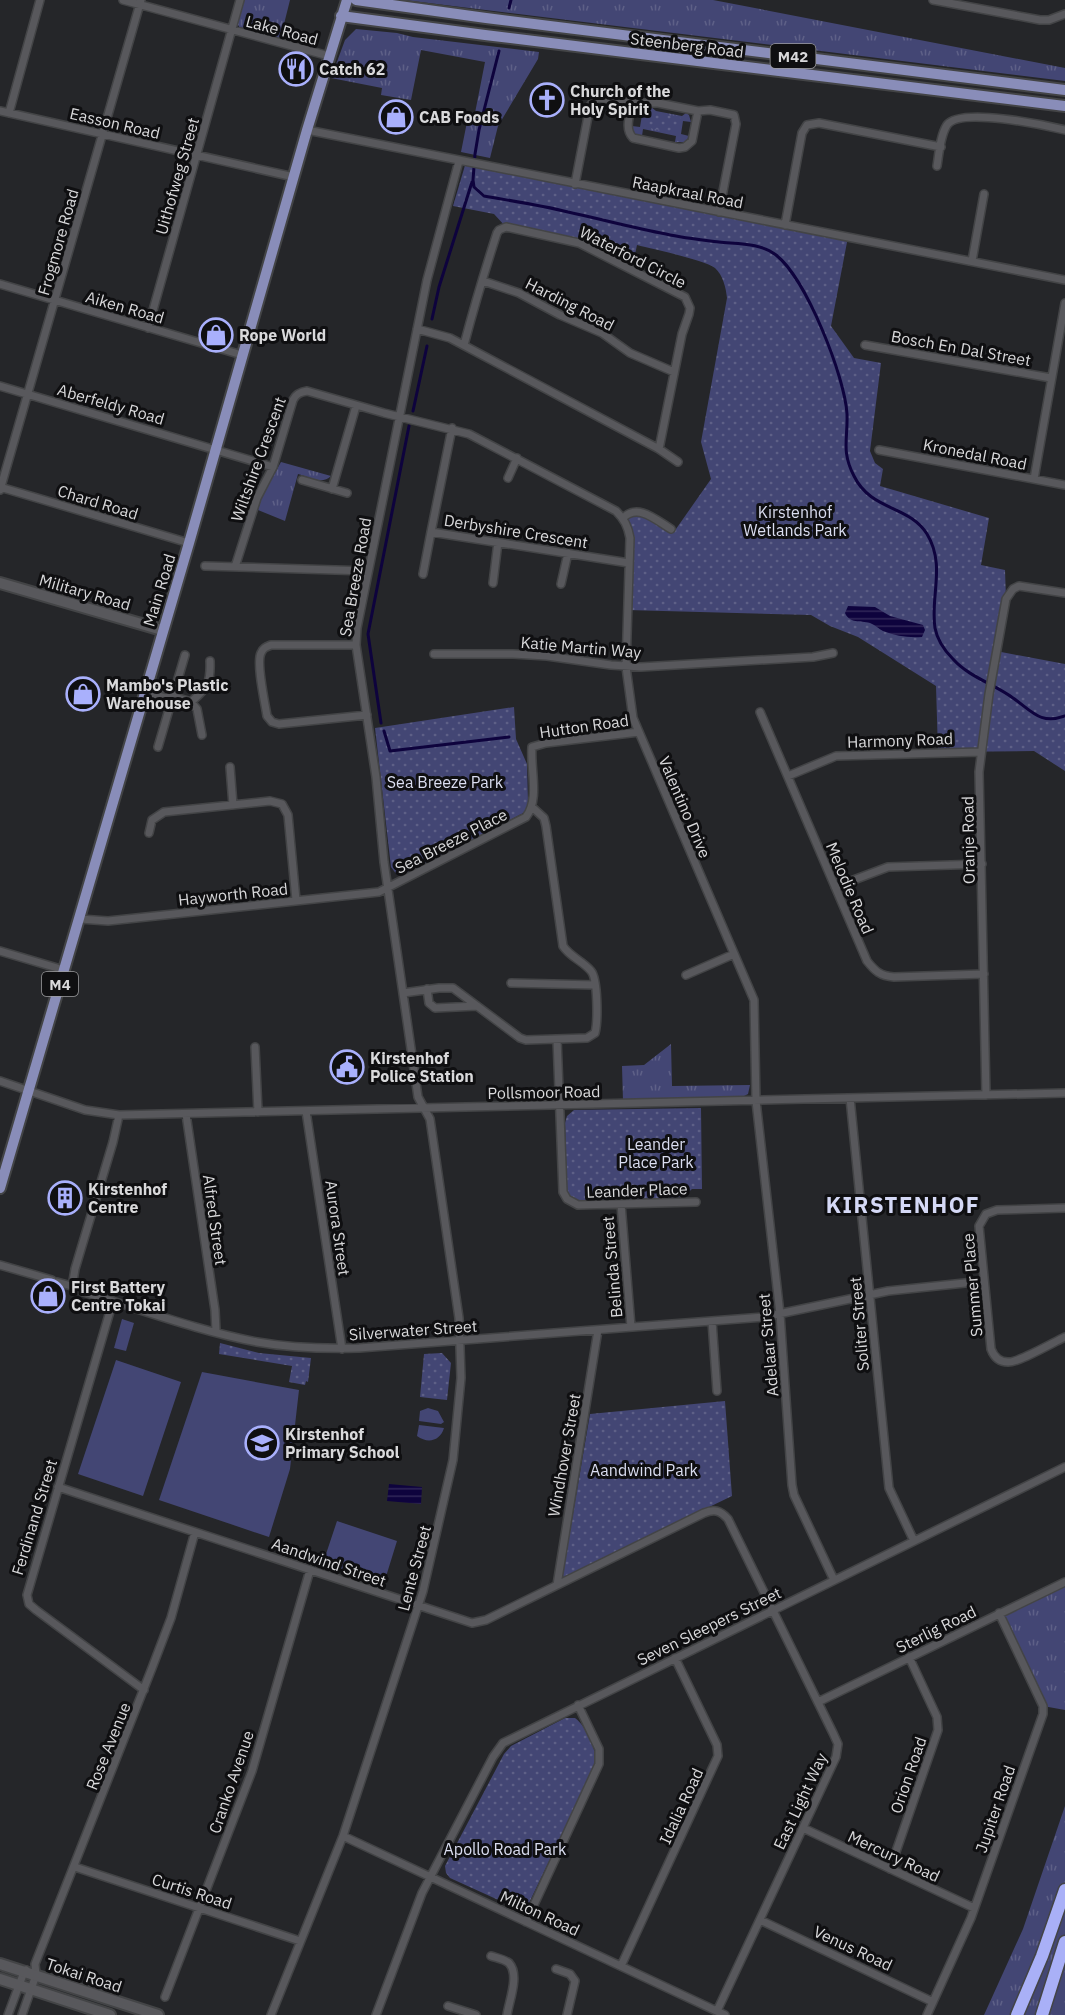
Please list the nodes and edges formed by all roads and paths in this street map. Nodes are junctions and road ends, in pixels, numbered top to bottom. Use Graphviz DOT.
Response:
graph roads {
  1 [pos="40,0"];
  2 [pos="123,0"];
  3 [pos="240,0"];
  4 [pos="346,0"];
  5 [pos="356,0"];
  6 [pos="933,0"];
  7 [pos="140,2"];
  8 [pos="1065,14"];
  9 [pos="341,16"];
  10 [pos="232,30"];
  11 [pos="329,56"];
  12 [pos="1065,90"];
  13 [pos="632,103"];
  14 [pos="1065,106"];
  15 [pos="0,111"];
  16 [pos="698,111"];
  17 [pos="9,113"];
  18 [pos="1065,129"];
  19 [pos="307,130"];
  20 [pos="103,135"];
  21 [pos="940,147"];
  22 [pos="197,156"];
  23 [pos="462,162"];
  24 [pos="937,166"];
  25 [pos="294,177"];
  26 [pos="575,184"];
  27 [pos="984,194"];
  28 [pos="719,212"];
  29 [pos="785,225"];
  30 [pos="972,261"];
  31 [pos="1065,280"];
  32 [pos="483,281"];
  33 [pos="0,284"];
  34 [pos="55,301"];
  35 [pos="1065,303"];
  36 [pos="148,328"];
  37 [pos="417,329"];
  38 [pos="464,345"];
  39 [pos="865,345"];
  40 [pos="242,355"];
  41 [pos="674,372"];
  42 [pos="1052,378"];
  43 [pos="0,386"];
  44 [pos="28,394"];
  45 [pos="356,406"];
  46 [pos="400,416"];
  47 [pos="452,428"];
  48 [pos="215,449"];
  49 [pos="659,449"];
  50 [pos="879,450"];
  51 [pos="518,458"];
  52 [pos="678,462"];
  53 [pos="273,467"];
  54 [pos="507,478"];
  55 [pos="1034,479"];
  56 [pos="302,480"];
  57 [pos="1065,484"];
  58 [pos="0,488"];
  59 [pos="332,489"];
  60 [pos="348,493"];
  61 [pos="623,518"];
  62 [pos="671,528"];
  63 [pos="432,532"];
  64 [pos="498,542"];
  65 [pos="189,543"];
  66 [pos="568,553"];
  67 [pos="629,563"];
  68 [pos="205,566"];
  69 [pos="235,567"];
  70 [pos="368,571"];
  71 [pos="423,574"];
  72 [pos="0,583"];
  73 [pos="493,583"];
  74 [pos="561,584"];
  75 [pos="1065,593"];
  76 [pos="162,630"];
  77 [pos="356,645"];
  78 [pos="833,653"];
  79 [pos="434,654"];
  80 [pos="185,655"];
  81 [pos="210,661"];
  82 [pos="626,667"];
  83 [pos="146,688"];
  84 [pos="172,696"];
  85 [pos="191,702"];
  86 [pos="760,712"];
  87 [pos="367,715"];
  88 [pos="639,732"];
  89 [pos="202,735"];
  90 [pos="158,747"];
  91 [pos="980,752"];
  92 [pos="230,767"];
  93 [pos="788,776"];
  94 [pos="233,805"];
  95 [pos="532,807"];
  96 [pos="149,833"];
  97 [pos="982,864"];
  98 [pos="835,887"];
  99 [pos="388,888"];
  100 [pos="296,900"];
  101 [pos="80,919"];
  102 [pos="0,951"];
  103 [pos="734,954"];
  104 [pos="64,970"];
  105 [pos="984,974"];
  106 [pos="686,975"];
  107 [pos="511,983"];
  108 [pos="595,984"];
  109 [pos="427,989"];
  110 [pos="403,993"];
  111 [pos="477,1006"];
  112 [pos="557,1039"];
  113 [pos="255,1047"];
  114 [pos="0,1081"];
  115 [pos="27,1092"];
  116 [pos="1065,1093"];
  117 [pos="986,1095"];
  118 [pos="849,1098"];
  119 [pos="756,1101"];
  120 [pos="560,1105"];
  121 [pos="426,1109"];
  122 [pos="306,1111"];
  123 [pos="258,1112"];
  124 [pos="186,1114"];
  125 [pos="119,1115"];
  126 [pos="0,1188"];
  127 [pos="696,1202"];
  128 [pos="621,1204"];
  129 [pos="1065,1208"];
  130 [pos="0,1265"];
  131 [pos="984,1281"];
  132 [pos="75,1287"];
  133 [pos="870,1294"];
  134 [pos="113,1301"];
  135 [pos="780,1314"];
  136 [pos="712,1321"];
  137 [pos="631,1327"];
  138 [pos="598,1330"];
  139 [pos="216,1331"];
  140 [pos="1065,1336"];
  141 [pos="461,1341"];
  142 [pos="342,1348"];
  143 [pos="717,1391"];
  144 [pos="1065,1467"];
  145 [pos="58,1486"];
  146 [pos="716,1511"];
  147 [pos="195,1532"];
  148 [pos="914,1541"];
  149 [pos="310,1570"];
  150 [pos="834,1580"];
  151 [pos="1065,1582"];
  152 [pos="557,1585"];
  153 [pos="418,1607"];
  154 [pos="772,1610"];
  155 [pos="999,1613"];
  156 [pos="909,1657"];
  157 [pos="675,1658"];
  158 [pos="144,1690"];
  159 [pos="818,1702"];
  160 [pos="578,1705"];
  161 [pos="803,1828"];
  162 [pos="343,1836"];
  163 [pos="75,1867"];
  164 [pos="890,1869"];
  165 [pos="430,1877"];
  166 [pos="1065,1890"];
  167 [pos="200,1908"];
  168 [pos="974,1908"];
  169 [pos="760,1920"];
  170 [pos="526,1922"];
  171 [pos="300,1941"];
  172 [pos="1065,1942"];
  173 [pos="491,1956"];
  174 [pos="0,1964"];
  175 [pos="621,1966"];
  176 [pos="556,1968"];
  177 [pos="35,1971"];
  178 [pos="24,1972"];
  179 [pos="0,1979"];
  180 [pos="19,1985"];
  181 [pos="31,1990"];
  182 [pos="165,1997"];
  183 [pos="933,2002"];
  184 [pos="448,2006"];
  185 [pos="717,2011"];
  186 [pos="8,2015"];
  187 [pos="22,2015"];
  188 [pos="110,2015"];
  189 [pos="158,2015"];
  190 [pos="271,2015"];
  191 [pos="376,2015"];
  192 [pos="476,2015"];
  193 [pos="507,2015"];
  194 [pos="567,2015"];
  195 [pos="725,2015"];
  196 [pos="927,2015"];
  197 [pos="1017,2015"];
  198 [pos="1042,2015"];
  1 -- 17 [label="street"];
  2 -- 7 [label="street, Lake Road"];
  3 -- 10 [label="street, Uithofweg Street"];
  4 -- 9 [label="main road, Main Road / M4"];
  5 -- 12 [label="main road, Steenberg Road / M42"];
  6 -- 8 [label="street"];
  7 -- 10 [label="street, Lake Road"];
  7 -- 20 [label="street, Frogmore Road"];
  9 -- 11 [label="main road, Main Road / M4"];
  9 -- 14 [label="main road, Steenberg Road / M42"];
  10 -- 11 [label="street, Lake Road"];
  10 -- 22 [label="street, Uithofweg Street"];
  11 -- 19 [label="main road, Main Road / M4"];
  13 -- 16 [label="street"];
  13 -- 16 [label="street"];
  13 -- 26 [label="street"];
  15 -- 17 [label="street, Easson Road"];
  16 -- 28 [label="street"];
  17 -- 20 [label="street, Easson Road"];
  18 -- 21 [label="street"];
  19 -- 23 [label="street, Raapkraal Road"];
  19 -- 25 [label="main road, Main Road / M4"];
  20 -- 22 [label="street, Easson Road"];
  20 -- 34 [label="street, Frogmore Road"];
  21 -- 24 [label="street"];
  21 -- 29 [label="street"];
  22 -- 25 [label="street, Easson Road"];
  22 -- 36 [label="street, Uithofweg Street"];
  23 -- 26 [label="street, Raapkraal Road"];
  23 -- 37 [label="street, Sea Breeze Road"];
  25 -- 40 [label="main road, Main Road / M4"];
  26 -- 28 [label="street, Raapkraal Road"];
  27 -- 30 [label="street"];
  28 -- 29 [label="street, Raapkraal Road"];
  29 -- 30 [label="street, Raapkraal Road"];
  30 -- 31 [label="street, Raapkraal Road"];
  32 -- 38 [label="street, Waterford Circle"];
  32 -- 41 [label="street, Harding Road"];
  32 -- 41 [label="street, Waterford Circle"];
  33 -- 34 [label="street, Aiken Road"];
  34 -- 36 [label="street, Aiken Road"];
  34 -- 44 [label="street, Frogmore Road"];
  35 -- 42 [label="street"];
  36 -- 40 [label="street, Aiken Road"];
  37 -- 38 [label="street"];
  37 -- 46 [label="street, Sea Breeze Road"];
  38 -- 49 [label="street"];
  39 -- 42 [label="street, Bosch En Dal Street"];
  40 -- 48 [label="main road, Main Road / M4"];
  41 -- 49 [label="street, Waterford Circle"];
  42 -- 55 [label="street"];
  43 -- 44 [label="street, Aberfeldy Road"];
  44 -- 48 [label="street, Aberfeldy Road"];
  44 -- 58 [label="street, Frogmore Road"];
  45 -- 46 [label="street, Wiltshire Crescent"];
  45 -- 53 [label="street, Wiltshire Crescent"];
  45 -- 59 [label="street"];
  46 -- 47 [label="street"];
  46 -- 70 [label="street, Sea Breeze Road"];
  47 -- 51 [label="street"];
  47 -- 63 [label="street, Derbyshire Crescent"];
  48 -- 53 [label="street, Aberfeldy Road"];
  48 -- 65 [label="main road, Main Road / M4"];
  49 -- 52 [label="street"];
  50 -- 55 [label="street, Kronedal Road"];
  51 -- 54 [label="street"];
  51 -- 61 [label="street"];
  53 -- 69 [label="street, Wiltshire Crescent"];
  55 -- 57 [label="street, Kronedal Road"];
  56 -- 59 [label="street"];
  58 -- 65 [label="street, Chard Road"];
  59 -- 60 [label="street"];
  61 -- 62 [label="street"];
  61 -- 67 [label="street, Valentino Drive"];
  63 -- 64 [label="street, Derbyshire Crescent"];
  63 -- 71 [label="street"];
  64 -- 66 [label="street, Derbyshire Crescent"];
  64 -- 73 [label="street"];
  65 -- 76 [label="main road, Main Road / M4"];
  66 -- 67 [label="street, Derbyshire Crescent"];
  66 -- 74 [label="street"];
  67 -- 82 [label="street, Valentino Drive"];
  68 -- 69 [label="street"];
  69 -- 70 [label="street"];
  70 -- 77 [label="street, Sea Breeze Road"];
  72 -- 76 [label="main road, Military Road"];
  75 -- 91 [label="street, Oranje Road"];
  76 -- 83 [label="main road, Main Road / M4"];
  77 -- 87 [label="street, Sea Breeze Road"];
  77 -- 87 [label="street"];
  78 -- 82 [label="street, Katie Martin Way"];
  79 -- 82 [label="street, Katie Martin Way"];
  80 -- 84 [label="street"];
  81 -- 85 [label="street"];
  82 -- 88 [label="street, Valentino Drive"];
  83 -- 84 [label="street"];
  83 -- 101 [label="main road, Main Road / M4"];
  84 -- 85 [label="street"];
  84 -- 90 [label="street"];
  85 -- 89 [label="street"];
  86 -- 93 [label="street, Melodie Road"];
  87 -- 99 [label="street, Sea Breeze Road"];
  88 -- 95 [label="street, Hutton Road"];
  88 -- 103 [label="street, Valentino Drive"];
  91 -- 93 [label="street, Harmony Road"];
  91 -- 97 [label="street, Oranje Road"];
  92 -- 94 [label="street"];
  93 -- 98 [label="street, Melodie Road"];
  94 -- 96 [label="street"];
  94 -- 100 [label="street"];
  95 -- 99 [label="street, Sea Breeze Place"];
  95 -- 108 [label="street"];
  97 -- 98 [label="street"];
  97 -- 105 [label="street, Oranje Road"];
  98 -- 105 [label="street, Melodie Road"];
  99 -- 100 [label="street, Hayworth Road"];
  99 -- 110 [label="street, Sea Breeze Road"];
  100 -- 101 [label="street, Hayworth Road"];
  101 -- 104 [label="main road, Main Road / M4"];
  102 -- 104 [label="street"];
  103 -- 106 [label="street"];
  103 -- 119 [label="street, Valentino Drive"];
  104 -- 115 [label="main road, Main Road / M4"];
  105 -- 117 [label="street, Oranje Road"];
  107 -- 108 [label="street"];
  108 -- 112 [label="street"];
  109 -- 110 [label="street"];
  109 -- 111 [label="street"];
  109 -- 111 [label="street"];
  110 -- 121 [label="street, Sea Breeze Road"];
  111 -- 112 [label="street"];
  112 -- 120 [label="street"];
  113 -- 123 [label="street"];
  114 -- 115 [label="street, Pollsmoor Road"];
  115 -- 125 [label="street, Pollsmoor Road"];
  115 -- 126 [label="main road, Main Road / M4"];
  116 -- 117 [label="street, Pollsmoor Road"];
  117 -- 118 [label="street, Pollsmoor Road"];
  118 -- 119 [label="street, Pollsmoor Road"];
  118 -- 133 [label="street, Soliter Street"];
  119 -- 120 [label="street, Pollsmoor Road"];
  119 -- 135 [label="street, Adelaar Street"];
  120 -- 121 [label="street, Pollsmoor Road"];
  120 -- 128 [label="street, Leander Place"];
  121 -- 122 [label="street, Pollsmoor Road"];
  121 -- 141 [label="street, Lente Street"];
  122 -- 123 [label="street, Pollsmoor Road"];
  122 -- 142 [label="street, Aurora Street"];
  123 -- 124 [label="street, Pollsmoor Road"];
  124 -- 125 [label="street, Pollsmoor Road"];
  124 -- 139 [label="street, Alfred Street"];
  125 -- 132 [label="street"];
  127 -- 128 [label="street, Leander Place"];
  128 -- 137 [label="street, Belinda Street"];
  129 -- 131 [label="street, Summer Place"];
  130 -- 132 [label="street, Silverwater Street"];
  131 -- 133 [label="street, Silverwater Street"];
  131 -- 140 [label="street, Summer Place"];
  132 -- 134 [label="street, Silverwater Street"];
  133 -- 135 [label="street, Silverwater Street"];
  133 -- 148 [label="street, Soliter Street"];
  134 -- 139 [label="street, Silverwater Street"];
  134 -- 145 [label="street, Ferdinand Street"];
  135 -- 136 [label="street, Silverwater Street"];
  135 -- 150 [label="street, Adelaar Street"];
  136 -- 137 [label="street, Silverwater Street"];
  136 -- 143 [label="street"];
  137 -- 138 [label="street, Silverwater Street"];
  138 -- 141 [label="street, Silverwater Street"];
  138 -- 152 [label="street, Windhover Street"];
  139 -- 142 [label="street, Silverwater Street"];
  141 -- 142 [label="street, Silverwater Street"];
  141 -- 153 [label="street, Lente Street"];
  144 -- 148 [label="street, Seven Sleepers Street"];
  145 -- 147 [label="street, Aandwind Street"];
  145 -- 158 [label="street, Ferdinand Street"];
  146 -- 152 [label="street, Aandwind Street"];
  146 -- 154 [label="street, East Light Way"];
  147 -- 149 [label="street, Aandwind Street"];
  147 -- 158 [label="street, Rose Avenue"];
  148 -- 150 [label="street, Seven Sleepers Street"];
  149 -- 153 [label="street, Aandwind Street"];
  149 -- 167 [label="street, Cranko Avenue"];
  150 -- 154 [label="street, Seven Sleepers Street"];
  151 -- 155 [label="street, Sterlig Road"];
  152 -- 153 [label="street, Aandwind Street"];
  153 -- 162 [label="street, Lente Street"];
  154 -- 157 [label="street, Seven Sleepers Street"];
  154 -- 159 [label="street, East Light Way"];
  155 -- 156 [label="street, Sterlig Road"];
  155 -- 168 [label="street, Jupiter Road"];
  156 -- 159 [label="street, Sterlig Road"];
  156 -- 164 [label="street, Orion Road"];
  157 -- 160 [label="street, Seven Sleepers Street"];
  157 -- 175 [label="street, Idalia Road"];
  158 -- 163 [label="street, Rose Avenue"];
  159 -- 161 [label="street, East Light Way"];
  160 -- 165 [label="street, Seven Sleepers Street"];
  160 -- 170 [label="street"];
  161 -- 164 [label="street, Mercury Road"];
  161 -- 169 [label="street, East Light Way"];
  162 -- 165 [label="street, Milton Road"];
  162 -- 171 [label="street, Lente Street"];
  163 -- 167 [label="street, Curtis Road"];
  163 -- 177 [label="street, Rose Avenue"];
  164 -- 168 [label="street, Mercury Road"];
  165 -- 170 [label="street, Milton Road"];
  165 -- 191 [label="street, Seven Sleepers Street"];
  166 -- 197 [label="highway"];
  167 -- 171 [label="street, Curtis Road"];
  167 -- 182 [label="street, Cranko Avenue"];
  168 -- 183 [label="street, Jupiter Road"];
  169 -- 183 [label="street, Venus Road"];
  169 -- 185 [label="street, East Light Way"];
  170 -- 175 [label="street, Milton Road"];
  171 -- 190 [label="street, Lente Street"];
  172 -- 198 [label="highway"];
  173 -- 193 [label="street"];
  174 -- 178 [label="main road, Tokai Road"];
  175 -- 185 [label="street, Milton Road"];
  176 -- 194 [label="street"];
  177 -- 178 [label="main road, Tokai Road"];
  177 -- 181 [label="street, Rose Avenue"];
  177 -- 189 [label="main road, Tokai Road"];
  178 -- 180 [label="street"];
  179 -- 180 [label="main road, Tokai Road"];
  180 -- 181 [label="main road, Tokai Road"];
  180 -- 186 [label="street"];
  181 -- 187 [label="street, Rose Avenue"];
  181 -- 188 [label="main road, Tokai Road"];
  183 -- 196 [label="street, Jupiter Road"];
  184 -- 192 [label="street"];
  185 -- 195 [label="street, Milton Road"];
}
